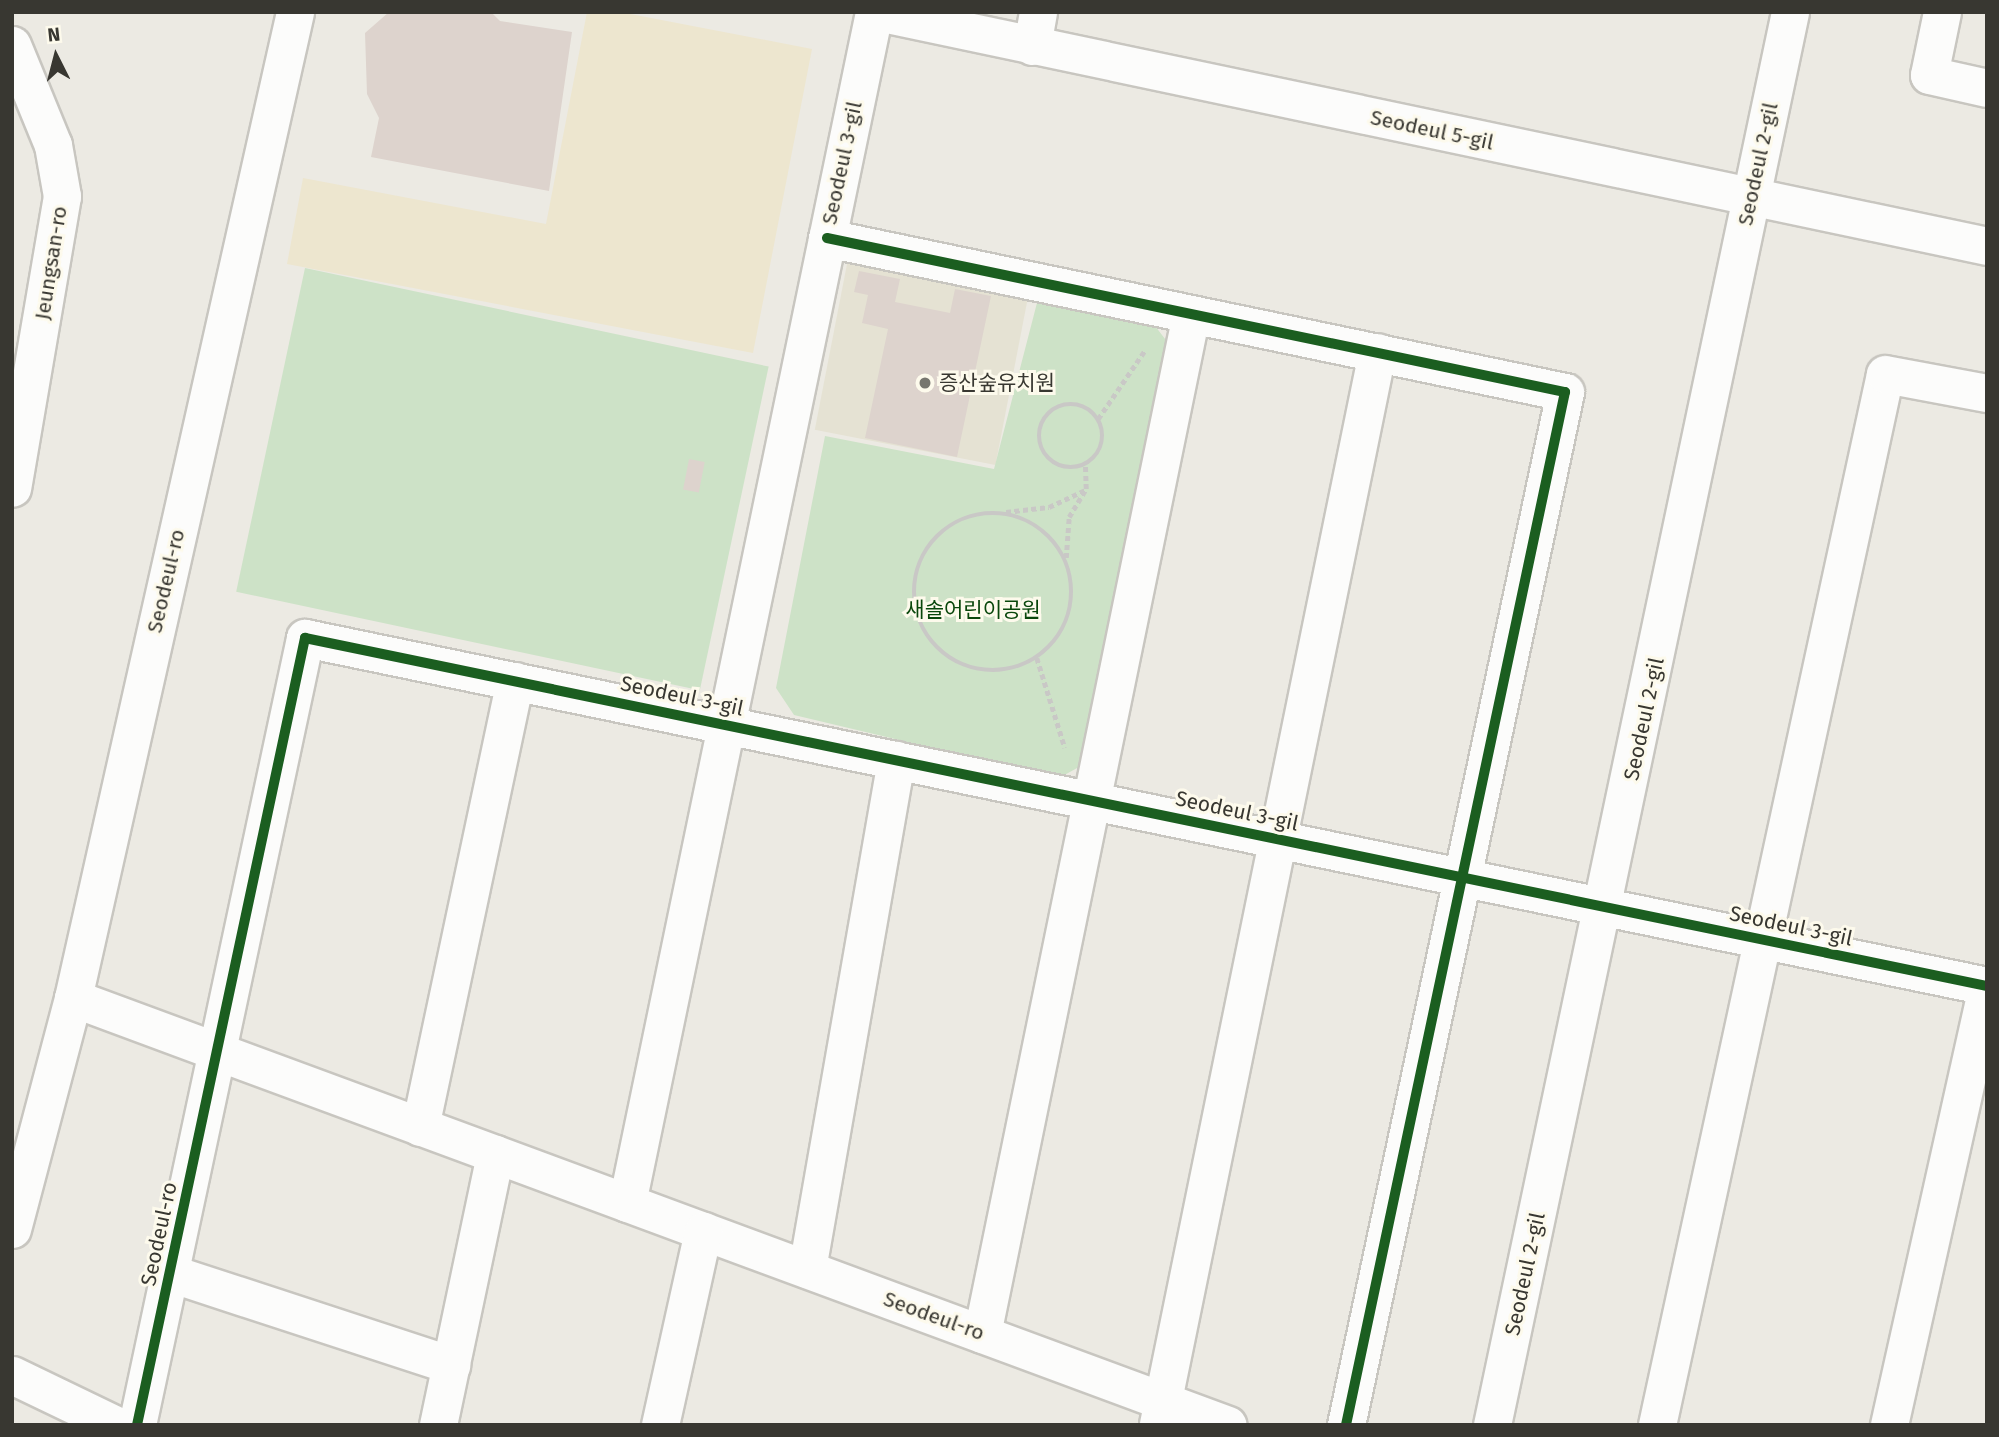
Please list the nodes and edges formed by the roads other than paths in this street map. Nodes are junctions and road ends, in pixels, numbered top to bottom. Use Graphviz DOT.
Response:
graph roads {
  1 [pos="295,12"];
  2 [pos="875,12"];
  3 [pos="1790,12"];
  4 [pos="1942,12"];
  5 [pos="1035,29"];
  6 [pos="12,45"];
  7 [pos="1987,88"];
  8 [pos="1750,197"];
  9 [pos="827,238"];
  10 [pos="1987,246"];
  11 [pos="1191,314"];
  12 [pos="1377,352"];
  13 [pos="1987,393"];
  14 [pos="12,488"];
  15 [pos="515,681"];
  16 [pos="723,724"];
  17 [pos="896,760"];
  18 [pos="1094,802"];
  19 [pos="1279,840"];
  20 [pos="1465,878"];
  21 [pos="1605,907"];
  22 [pos="1765,940"];
  23 [pos="1987,986"];
  24 [pos="72,998"];
  25 [pos="219,1052"];
  26 [pos="420,1127"];
  27 [pos="495,1154"];
  28 [pos="627,1203"];
  29 [pos="12,1229"];
  30 [pos="703,1231"];
  31 [pos="807,1269"];
  32 [pos="170,1273"];
  33 [pos="982,1334"];
  34 [pos="451,1365"];
  35 [pos="12,1375"];
  36 [pos="1161,1413"];
  37 [pos="116,1425"];
  38 [pos="137,1425"];
  39 [pos="438,1425"];
  40 [pos="660,1425"];
  41 [pos="1228,1425"];
  42 [pos="1346,1425"];
  43 [pos="1492,1425"];
  44 [pos="1657,1425"];
  45 [pos="1889,1425"];
  1 -- 24 [label="street, Seodeul-ro"];
  2 -- 5 [label="street, Seodeul 5-gil"];
  2 -- 9 [label="street, Seodeul 3-gil"];
  3 -- 8 [label="street, Seodeul 2-gil"];
  4 -- 7 [label="street"];
  5 -- 8 [label="street, Seodeul 5-gil"];
  6 -- 14 [label="street, Jeungsan-ro"];
  8 -- 10 [label="street, Seodeul 5-gil"];
  8 -- 21 [label="street, Seodeul 2-gil"];
  9 -- 11 [label="street"];
  9 -- 16 [label="street, Seodeul 3-gil"];
  11 -- 12 [label="street"];
  11 -- 18 [label="street"];
  12 -- 19 [label="street, Seodeul 3-gil"];
  12 -- 20 [label="street"];
  13 -- 22 [label="street, Seodeul 3-gil"];
  15 -- 16 [label="street, Seodeul 3-gil"];
  15 -- 25 [label="street, Seodeul 3-gil"];
  15 -- 26 [label="street"];
  16 -- 17 [label="street, Seodeul 3-gil"];
  16 -- 28 [label="street, Seodeul 3-gil"];
  17 -- 18 [label="street, Seodeul 3-gil"];
  17 -- 31 [label="street"];
  18 -- 19 [label="street, Seodeul 3-gil"];
  18 -- 33 [label="street"];
  19 -- 20 [label="street, Seodeul 3-gil"];
  19 -- 36 [label="street, Seodeul 3-gil"];
  20 -- 21 [label="street, Seodeul 3-gil"];
  20 -- 42 [label="street"];
  21 -- 22 [label="street, Seodeul 3-gil"];
  21 -- 43 [label="street, Seodeul 2-gil"];
  22 -- 23 [label="street, Seodeul 3-gil"];
  22 -- 44 [label="street, Seodeul 3-gil"];
  23 -- 45 [label="street, Seodeul 3-gil"];
  24 -- 25 [label="street, Seodeul-ro"];
  24 -- 29 [label="street"];
  25 -- 26 [label="street, Seodeul-ro"];
  25 -- 32 [label="street, Seodeul-ro"];
  26 -- 27 [label="street, Seodeul-ro"];
  27 -- 28 [label="street, Seodeul-ro"];
  27 -- 34 [label="street"];
  28 -- 30 [label="street, Seodeul-ro"];
  30 -- 31 [label="street, Seodeul-ro"];
  30 -- 40 [label="street"];
  31 -- 33 [label="street, Seodeul-ro"];
  32 -- 34 [label="street"];
  32 -- 38 [label="street, Seodeul-ro"];
  33 -- 36 [label="street, Seodeul-ro"];
  34 -- 39 [label="street"];
  35 -- 37 [label="street"];
  36 -- 41 [label="street, Seodeul-ro"];
}
